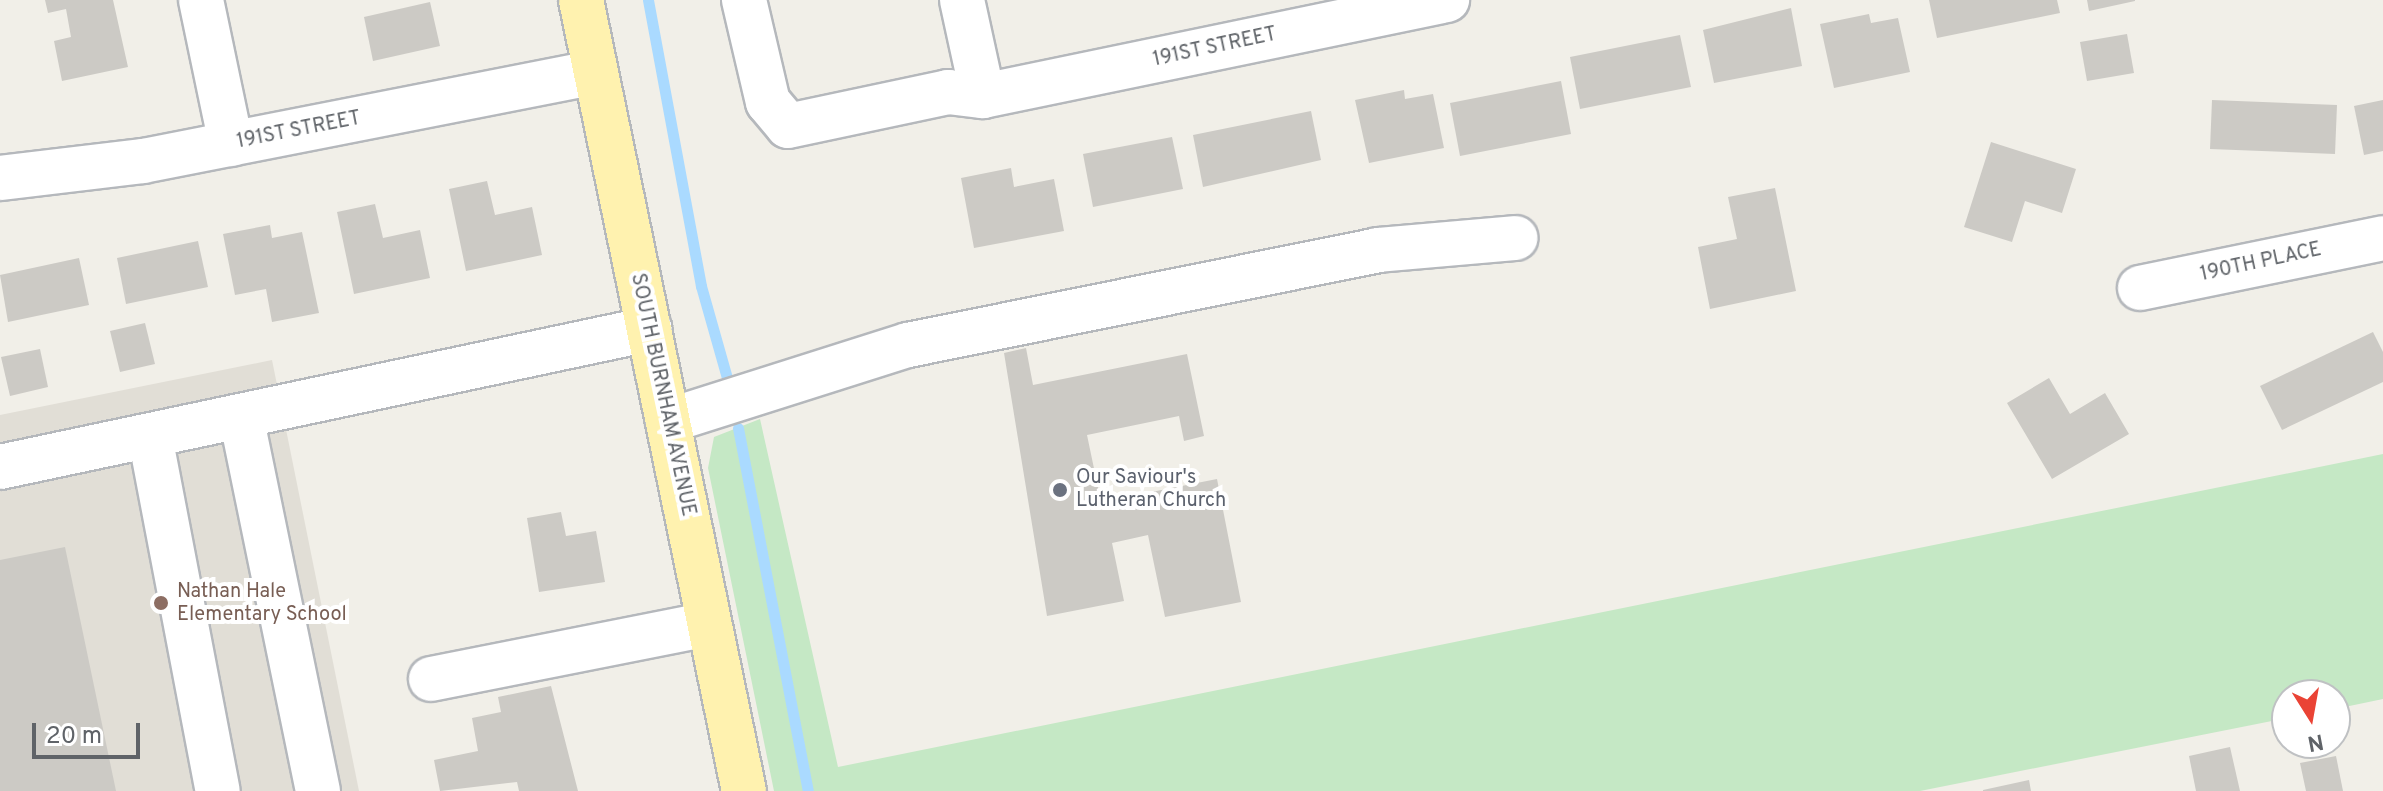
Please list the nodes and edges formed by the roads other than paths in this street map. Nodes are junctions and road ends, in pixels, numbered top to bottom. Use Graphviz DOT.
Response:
graph roads {
  1 [pos="201,0"];
  2 [pos="581,0"];
  3 [pos="744,0"];
  4 [pos="962,0"];
  5 [pos="1447,0"];
  6 [pos="595,72"];
  7 [pos="983,96"];
  8 [pos="231,144"];
  9 [pos="0,178"];
  10 [pos="1515,238"];
  11 [pos="2383,238"];
  12 [pos="2140,288"];
  13 [pos="649,329"];
  14 [pos="241,416"];
  15 [pos="668,421"];
  16 [pos="150,436"];
  17 [pos="0,467"];
  18 [pos="709,624"];
  19 [pos="431,679"];
  20 [pos="218,791"];
  21 [pos="318,791"];
  22 [pos="744,791"];
  1 -- 8 [label="street"];
  2 -- 6 [label="main road, SOUTH BURNHAM AVENUE"];
  3 -- 7 [label="street, 191ST STREET"];
  4 -- 7 [label="street"];
  5 -- 7 [label="street, 191ST STREET"];
  6 -- 8 [label="street, 191ST STREET"];
  6 -- 13 [label="main road, SOUTH BURNHAM AVENUE"];
  8 -- 9 [label="street, 191ST STREET"];
  10 -- 15 [label="street"];
  11 -- 12 [label="street, 190TH PLACE"];
  13 -- 14 [label="street"];
  13 -- 15 [label="main road, SOUTH BURNHAM AVENUE"];
  14 -- 16 [label="street"];
  14 -- 21 [label="street"];
  15 -- 18 [label="main road, SOUTH BURNHAM AVENUE"];
  16 -- 17 [label="street"];
  16 -- 20 [label="street"];
  18 -- 19 [label="street"];
  18 -- 22 [label="main road, SOUTH BURNHAM AVENUE"];
}
